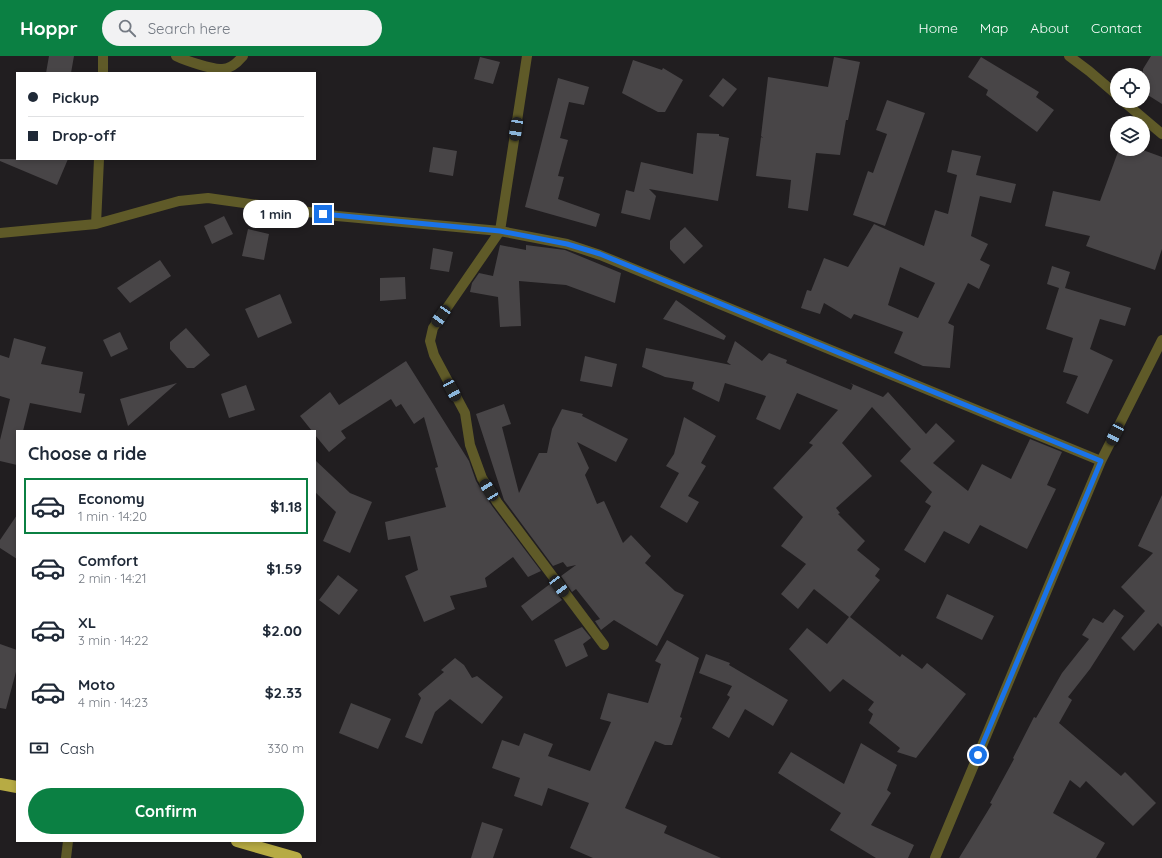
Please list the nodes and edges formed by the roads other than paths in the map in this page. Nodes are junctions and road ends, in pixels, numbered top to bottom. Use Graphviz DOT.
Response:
graph roads {
  1 [pos="103,56"];
  2 [pos="176,56"];
  3 [pos="243,56"];
  4 [pos="527,56"];
  5 [pos="1069,56"];
  6 [pos="103,72"];
  7 [pos="1110,89"];
  8 [pos="1132,108"];
  9 [pos="1162,134"];
  10 [pos="99,160"];
  11 [pos="96,224"];
  12 [pos="500,231"];
  13 [pos="0,233"];
  14 [pos="1162,340"];
  15 [pos="1101,461"];
  16 [pos="604,645"];
  17 [pos="0,784"];
  18 [pos="16,787"];
  19 [pos="68,842"];
  20 [pos="240,842"];
  21 [pos="66,858"];
  22 [pos="296,858"];
  23 [pos="935,858"];
  1 -- 6 [label="street"];
  2 -- 3 [label="street"];
  4 -- 12 [label="street"];
  5 -- 7 [label="street"];
  8 -- 9 [label="street"];
  10 -- 11 [label="street"];
  11 -- 12 [label="street"];
  11 -- 13 [label="street"];
  12 -- 15 [label="street"];
  12 -- 16 [label="street"];
  14 -- 15 [label="street"];
  15 -- 23 [label="street"];
  17 -- 18 [label="highway"];
  19 -- 21 [label="street"];
  20 -- 22 [label="highway"];
}
